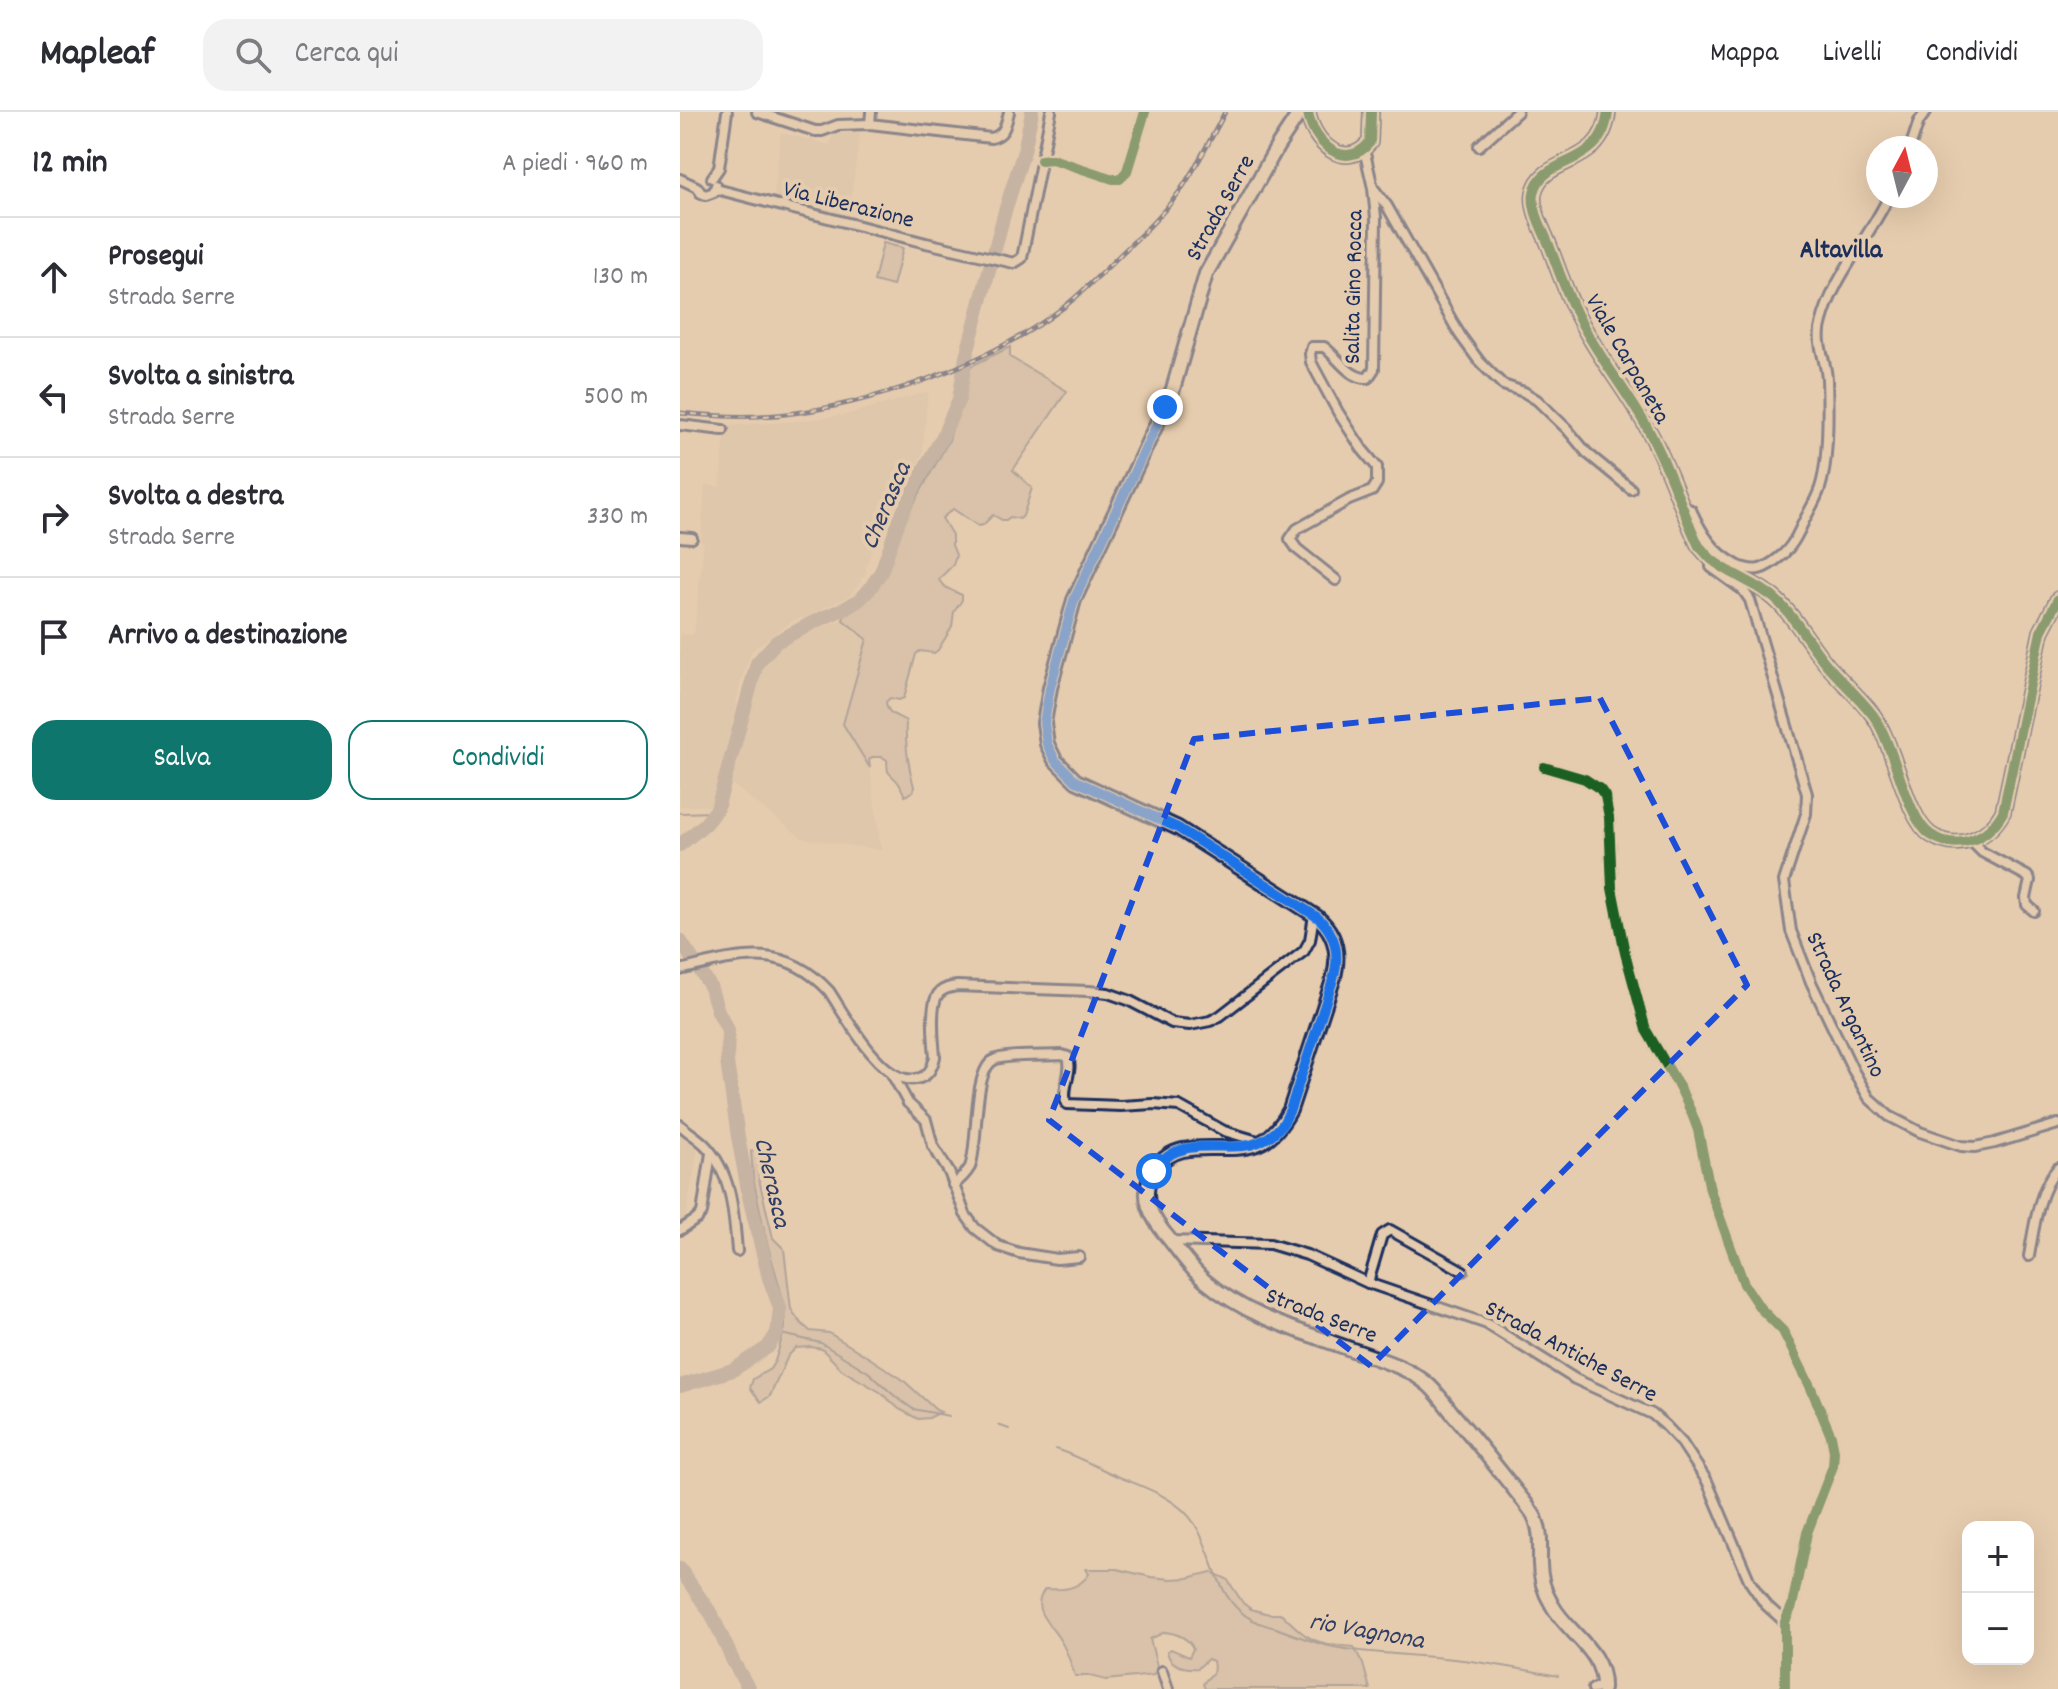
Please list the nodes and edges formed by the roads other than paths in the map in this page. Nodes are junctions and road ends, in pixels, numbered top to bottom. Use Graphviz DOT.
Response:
graph roads {
  1 [pos="727,112"];
  2 [pos="757,112"];
  3 [pos="871,112"];
  4 [pos="1009,112"];
  5 [pos="1051,112"];
  6 [pos="1145,112"];
  7 [pos="1300,112"];
  8 [pos="1308,112"];
  9 [pos="1371,112"];
  10 [pos="1517,112"];
  11 [pos="1608,112"];
  12 [pos="1926,112"];
  13 [pos="870,124"];
  14 [pos="1914,136"];
  15 [pos="1479,146"];
  16 [pos="1364,149"];
  17 [pos="1041,160"];
  18 [pos="714,176"];
  19 [pos="680,178"];
  20 [pos="699,183"];
  21 [pos="1373,188"];
  22 [pos="716,189"];
  23 [pos="1883,208"];
  24 [pos="680,425"];
  25 [pos="723,430"];
  26 [pos="1631,489"];
  27 [pos="1680,506"];
  28 [pos="680,537"];
  29 [pos="692,538"];
  30 [pos="1711,559"];
  31 [pos="1336,580"];
  32 [pos="2058,599"];
  33 [pos="1544,767"];
  34 [pos="1975,839"];
  35 [pos="2034,911"];
  36 [pos="1314,915"];
  37 [pos="680,970"];
  38 [pos="892,1074"];
  39 [pos="2058,1124"];
  40 [pos="680,1125"];
  41 [pos="1262,1142"];
  42 [pos="711,1153"];
  43 [pos="2058,1168"];
  44 [pos="953,1185"];
  45 [pos="680,1230"];
  46 [pos="1171,1241"];
  47 [pos="737,1251"];
  48 [pos="2029,1256"];
  49 [pos="1079,1257"];
  50 [pos="1463,1271"];
  51 [pos="1368,1283"];
  52 [pos="1785,1622"];
  53 [pos="1162,1671"];
  54 [pos="1600,1687"];
  55 [pos="1168,1689"];
  56 [pos="1785,1689"];
  1 -- 18 [label="street"];
  2 -- 13 [label="street"];
  3 -- 13 [label="street"];
  4 -- 13 [label="street"];
  5 -- 17 [label="street"];
  6 -- 17 [label="street"];
  7 -- 36 [label="main road, Strada Serre"];
  8 -- 16 [label="main road"];
  9 -- 16 [label="main road"];
  10 -- 15 [label="street"];
  11 -- 27 [label="main road, Viale Carpaneta"];
  12 -- 14 [label="street"];
  16 -- 21 [label="street, Salita Gino Rocca"];
  17 -- 22 [label="street, Via Liberazione"];
  18 -- 20 [label="street"];
  18 -- 22 [label="street"];
  19 -- 20 [label="street"];
  20 -- 22 [label="street"];
  21 -- 26 [label="street, Salita Gino Rocca"];
  21 -- 31 [label="street, Salita Gino Rocca"];
  23 -- 27 [label="street"];
  24 -- 25 [label="street"];
  27 -- 30 [label="main road, Viale Carpaneta"];
  28 -- 29 [label="street"];
  30 -- 34 [label="main road, Viale Carpaneta"];
  30 -- 39 [label="street, Strada Argantino"];
  32 -- 34 [label="main road"];
  33 -- 52 [label="street"];
  34 -- 35 [label="street"];
  36 -- 38 [label="street"];
  36 -- 41 [label="main road, Strada Serre"];
  37 -- 38 [label="street"];
  38 -- 44 [label="street"];
  40 -- 42 [label="street"];
  41 -- 44 [label="street"];
  41 -- 46 [label="main road, Strada Serre"];
  42 -- 45 [label="street"];
  42 -- 47 [label="street"];
  43 -- 48 [label="street"];
  44 -- 49 [label="street"];
  46 -- 51 [label="street, Strada Antiche Serre"];
  46 -- 54 [label="main road, Strada Serre"];
  50 -- 51 [label="street"];
  51 -- 52 [label="street, Strada Antiche Serre"];
  52 -- 56 [label="street"];
  53 -- 55 [label="street"];
}
